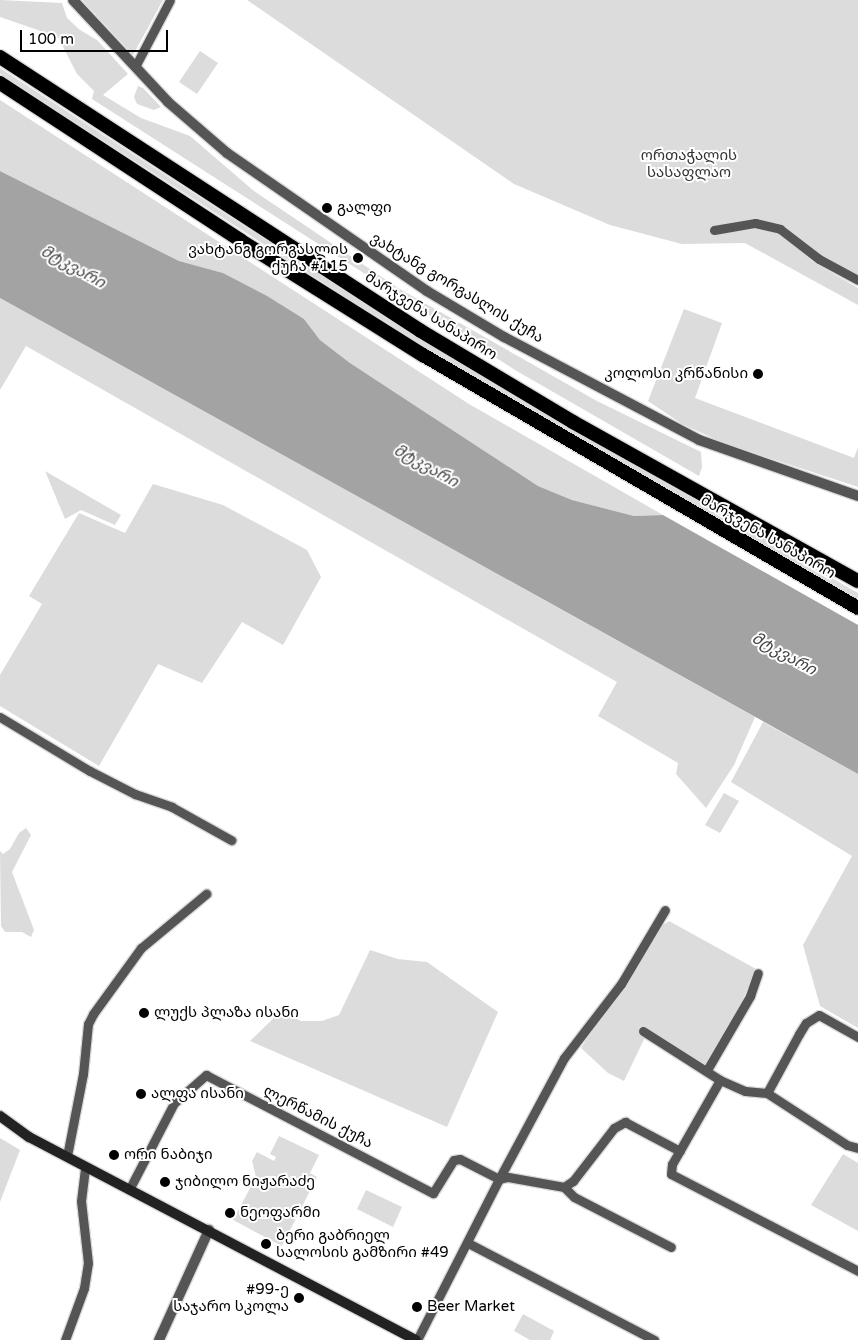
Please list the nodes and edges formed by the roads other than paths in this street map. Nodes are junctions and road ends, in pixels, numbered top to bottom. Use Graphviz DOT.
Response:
graph roads {
  1 [pos="73,0"];
  2 [pos="170,0"];
  3 [pos="0,56"];
  4 [pos="136,65"];
  5 [pos="0,83"];
  6 [pos="714,230"];
  7 [pos="858,280"];
  8 [pos="858,496"];
  9 [pos="858,581"];
  10 [pos="858,608"];
  11 [pos="0,717"];
  12 [pos="231,840"];
  13 [pos="206,894"];
  14 [pos="665,910"];
  15 [pos="758,973"];
  16 [pos="643,1031"];
  17 [pos="858,1037"];
  18 [pos="707,1070"];
  19 [pos="720,1080"];
  20 [pos="767,1093"];
  21 [pos="0,1116"];
  22 [pos="858,1148"];
  23 [pos="680,1151"];
  24 [pos="67,1156"];
  25 [pos="85,1166"];
  26 [pos="499,1179"];
  27 [pos="564,1187"];
  28 [pos="130,1188"];
  29 [pos="209,1230"];
  30 [pos="468,1243"];
  31 [pos="670,1247"];
  32 [pos="858,1272"];
  33 [pos="64,1340"];
  34 [pos="159,1340"];
  35 [pos="417,1340"];
  36 [pos="654,1340"];
  1 -- 4 [label="street, ვახტანგ გორგასლის ქუჩა"];
  2 -- 4 [label="street"];
  3 -- 9 [label="highway, მარჯვენა სანაპირო"];
  4 -- 8 [label="street, ვახტანგ გორგასლის ქუჩა"];
  5 -- 10 [label="highway, მარჯვენა სანაპირო"];
  6 -- 7 [label="street"];
  11 -- 12 [label="street"];
  13 -- 24 [label="street"];
  14 -- 26 [label="street"];
  15 -- 18 [label="street"];
  16 -- 18 [label="street"];
  17 -- 20 [label="street"];
  18 -- 19 [label="street"];
  19 -- 20 [label="street"];
  19 -- 23 [label="street"];
  20 -- 22 [label="street"];
  21 -- 24 [label="main road"];
  23 -- 27 [label="street"];
  23 -- 32 [label="street"];
  24 -- 25 [label="main road"];
  25 -- 28 [label="main road"];
  25 -- 33 [label="street"];
  26 -- 27 [label="street"];
  26 -- 28 [label="street, ლერწამის ქუჩა"];
  26 -- 30 [label="street"];
  27 -- 31 [label="street"];
  28 -- 29 [label="main road"];
  29 -- 34 [label="street"];
  29 -- 35 [label="main road"];
  30 -- 35 [label="street"];
  30 -- 36 [label="street"];
}
